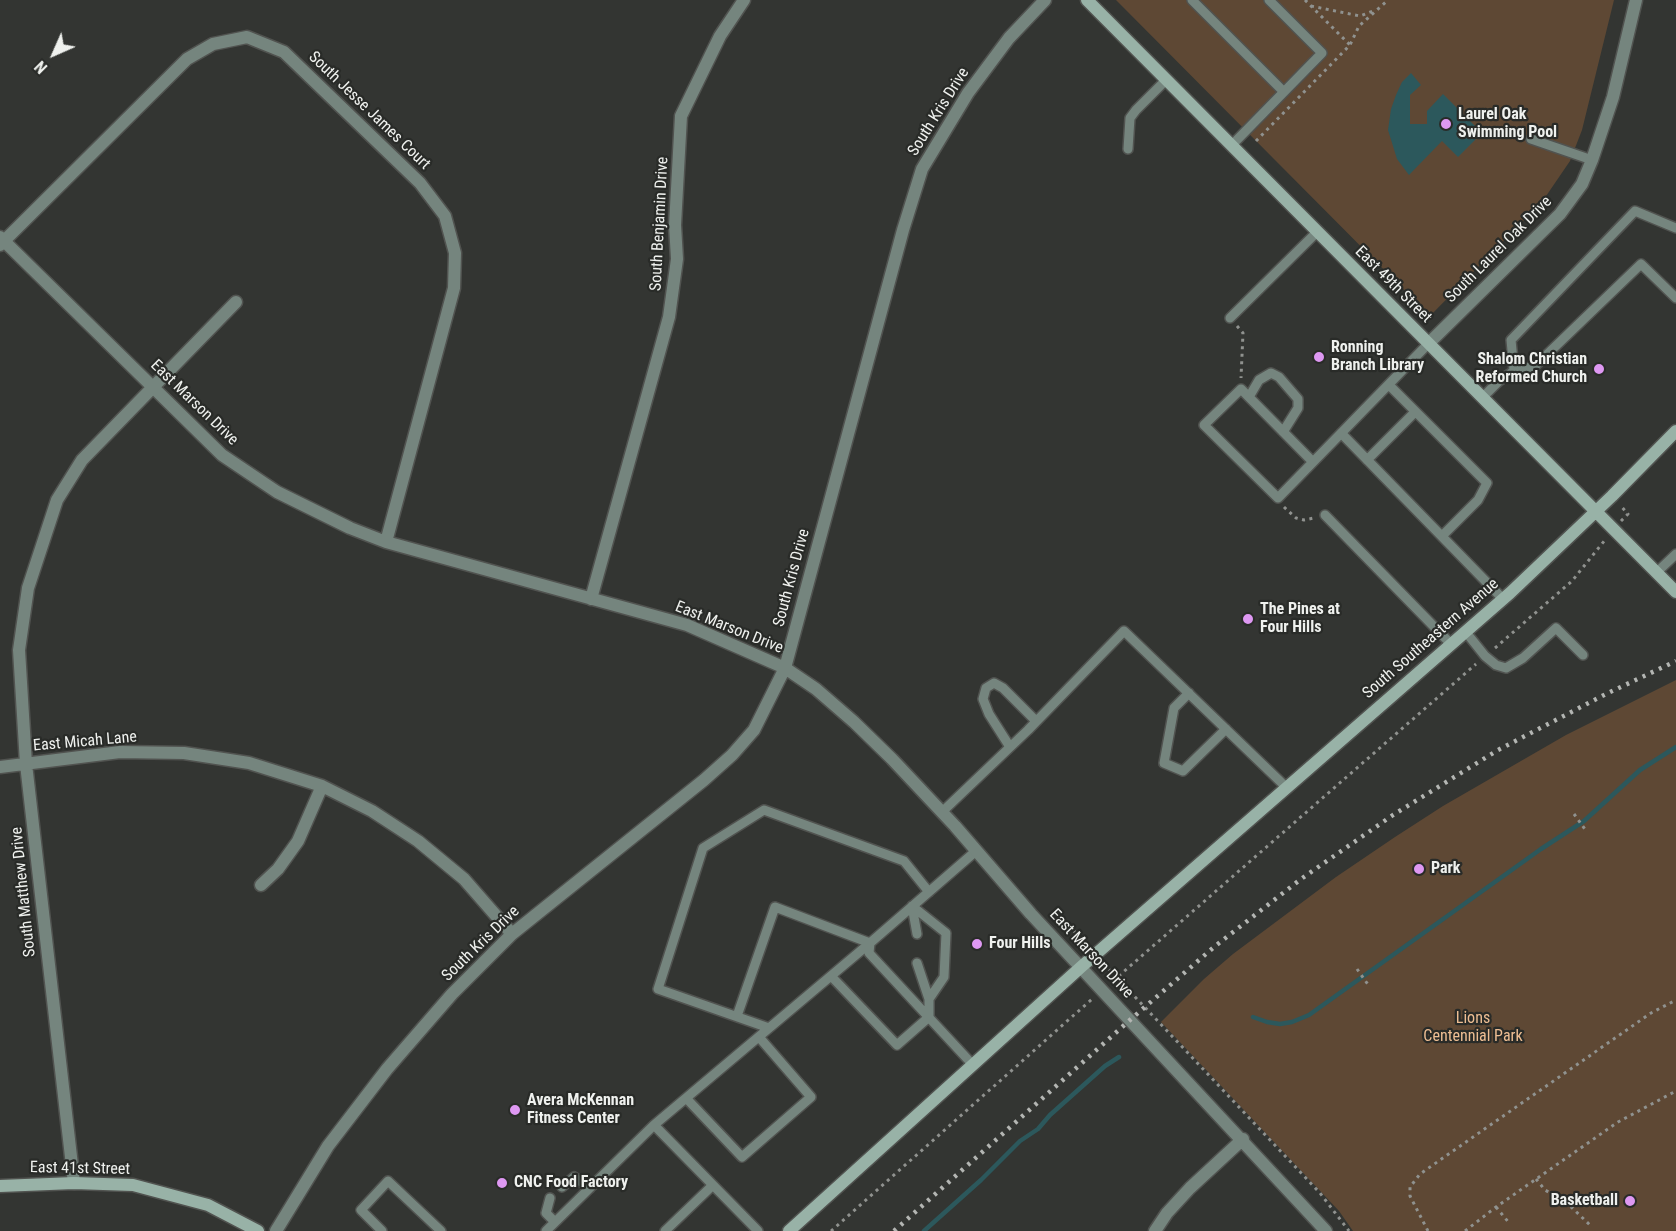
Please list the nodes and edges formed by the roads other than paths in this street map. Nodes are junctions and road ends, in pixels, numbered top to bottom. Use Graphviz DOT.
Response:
graph roads {
  1 [pos="744,0"];
  2 [pos="1045,0"];
  3 [pos="1087,0"];
  4 [pos="1192,0"];
  5 [pos="1269,0"];
  6 [pos="1636,0"];
  7 [pos="1166,80"];
  8 [pos="1284,92"];
  9 [pos="1531,139"];
  10 [pos="1231,146"];
  11 [pos="1128,149"];
  12 [pos="1592,160"];
  13 [pos="1676,228"];
  14 [pos="1317,232"];
  15 [pos="1,241"];
  16 [pos="1676,298"];
  17 [pos="236,302"];
  18 [pos="1230,318"];
  19 [pos="1428,344"];
  20 [pos="1514,371"];
  21 [pos="1389,385"];
  22 [pos="153,387"];
  23 [pos="1249,397"];
  24 [pos="1482,398"];
  25 [pos="1415,412"];
  26 [pos="1676,431"];
  27 [pos="1283,432"];
  28 [pos="1341,434"];
  29 [pos="1367,460"];
  30 [pos="1313,462"];
  31 [pos="1596,512"];
  32 [pos="1325,515"];
  33 [pos="1442,536"];
  34 [pos="386,542"];
  35 [pos="1676,554"];
  36 [pos="1656,573"];
  37 [pos="1676,592"];
  38 [pos="591,599"];
  39 [pos="1503,599"];
  40 [pos="1466,631"];
  41 [pos="1451,644"];
  42 [pos="1583,655"];
  43 [pos="785,668"];
  44 [pos="1189,693"];
  45 [pos="1036,721"];
  46 [pos="1226,729"];
  47 [pos="1010,747"];
  48 [pos="26,764"];
  49 [pos="0,767"];
  50 [pos="322,786"];
  51 [pos="1287,788"];
  52 [pos="942,813"];
  53 [pos="976,851"];
  54 [pos="261,885"];
  55 [pos="929,892"];
  56 [pos="912,906"];
  57 [pos="512,934"];
  58 [pos="917,934"];
  59 [pos="870,943"];
  60 [pos="917,963"];
  61 [pos="1081,967"];
  62 [pos="831,976"];
  63 [pos="929,999"];
  64 [pos="737,1016"];
  65 [pos="929,1017"];
  66 [pos="769,1028"];
  67 [pos="759,1037"];
  68 [pos="973,1065"];
  69 [pos="686,1098"];
  70 [pos="654,1125"];
  71 [pos="1243,1139"];
  72 [pos="74,1183"];
  73 [pos="713,1185"];
  74 [pos="0,1186"];
  75 [pos="562,1187"];
  76 [pos="590,1188"];
  77 [pos="550,1198"];
  78 [pos="555,1221"];
  79 [pos="258,1231"];
  80 [pos="276,1231"];
  81 [pos="382,1231"];
  82 [pos="441,1231"];
  83 [pos="546,1231"];
  84 [pos="665,1231"];
  85 [pos="758,1231"];
  86 [pos="789,1231"];
  87 [pos="1155,1231"];
  88 [pos="1326,1231"];
  1 -- 38 [label="street, South Benjamin Drive"];
  2 -- 43 [label="street, South Kris Drive"];
  3 -- 7 [label="main road, East 49th Street"];
  4 -- 8 [label="lane"];
  5 -- 8 [label="lane"];
  6 -- 12 [label="street, South Laurel Oak Drive"];
  7 -- 10 [label="main road, East 49th Street"];
  7 -- 11 [label="lane"];
  8 -- 10 [label="lane"];
  9 -- 12 [label="lane"];
  10 -- 14 [label="main road, East 49th Street"];
  12 -- 19 [label="street, South Laurel Oak Drive"];
  13 -- 20 [label="lane"];
  14 -- 18 [label="lane"];
  14 -- 19 [label="main road, East 49th Street"];
  15 -- 22 [label="street, East Marson Drive"];
  15 -- 34 [label="street, South Jesse James Court"];
  16 -- 20 [label="lane"];
  17 -- 22 [label="street, South Matthew Drive"];
  19 -- 21 [label="lane"];
  19 -- 24 [label="main road, East 49th Street"];
  20 -- 24 [label="lane"];
  21 -- 25 [label="lane"];
  21 -- 28 [label="lane"];
  22 -- 34 [label="street, East Marson Drive"];
  22 -- 48 [label="street, South Matthew Drive"];
  23 -- 27 [label="lane"];
  23 -- 27 [label="lane"];
  23 -- 30 [label="lane"];
  24 -- 31 [label="main road, East 49th Street"];
  25 -- 29 [label="lane"];
  25 -- 33 [label="lane"];
  26 -- 31 [label="main road, South Southeastern Avenue"];
  27 -- 30 [label="lane"];
  28 -- 29 [label="lane"];
  28 -- 30 [label="lane"];
  29 -- 33 [label="lane"];
  31 -- 36 [label="main road, East 49th Street"];
  31 -- 39 [label="main road, South Southeastern Avenue"];
  32 -- 41 [label="lane"];
  33 -- 39 [label="lane"];
  34 -- 38 [label="street, East Marson Drive"];
  35 -- 36 [label="lane"];
  36 -- 37 [label="main road, East 49th Street"];
  38 -- 43 [label="street, East Marson Drive"];
  39 -- 40 [label="main road, South Southeastern Avenue"];
  40 -- 41 [label="main road, South Southeastern Avenue"];
  40 -- 42 [label="lane"];
  41 -- 51 [label="main road, South Southeastern Avenue"];
  43 -- 52 [label="street, East Marson Drive"];
  43 -- 57 [label="street, South Kris Drive"];
  44 -- 45 [label="lane"];
  44 -- 46 [label="lane"];
  44 -- 46 [label="lane"];
  45 -- 47 [label="lane"];
  45 -- 47 [label="lane"];
  46 -- 51 [label="lane"];
  47 -- 52 [label="lane"];
  48 -- 49 [label="street, East Micah Lane"];
  48 -- 50 [label="street, East Micah Lane"];
  48 -- 72 [label="street, South Matthew Drive"];
  50 -- 54 [label="street"];
  50 -- 57 [label="street, East Micah Lane"];
  51 -- 61 [label="main road, South Southeastern Avenue"];
  52 -- 53 [label="street, East Marson Drive"];
  53 -- 55 [label="lane"];
  53 -- 61 [label="street, East Marson Drive"];
  55 -- 56 [label="lane"];
  55 -- 64 [label="lane"];
  56 -- 58 [label="lane"];
  56 -- 59 [label="lane"];
  56 -- 63 [label="lane"];
  57 -- 80 [label="street, South Kris Drive"];
  59 -- 62 [label="lane"];
  59 -- 64 [label="lane"];
  59 -- 65 [label="lane"];
  60 -- 63 [label="lane"];
  61 -- 68 [label="main road, South Southeastern Avenue"];
  61 -- 71 [label="street, East Marson Drive"];
  62 -- 65 [label="lane"];
  62 -- 66 [label="lane"];
  63 -- 65 [label="lane"];
  64 -- 66 [label="lane"];
  65 -- 68 [label="lane"];
  66 -- 67 [label="lane"];
  67 -- 69 [label="lane"];
  67 -- 69 [label="lane"];
  68 -- 86 [label="main road, South Southeastern Avenue"];
  69 -- 70 [label="lane"];
  70 -- 73 [label="lane"];
  70 -- 76 [label="lane"];
  71 -- 87 [label="street"];
  71 -- 88 [label="street, East Marson Drive"];
  72 -- 74 [label="main road, East 41st Street"];
  72 -- 79 [label="main road, East 41st Street"];
  73 -- 84 [label="lane"];
  73 -- 85 [label="lane"];
  75 -- 76 [label="lane"];
  76 -- 78 [label="lane"];
  77 -- 78 [label="lane"];
  78 -- 83 [label="lane"];
  81 -- 82 [label="lane"];
}
